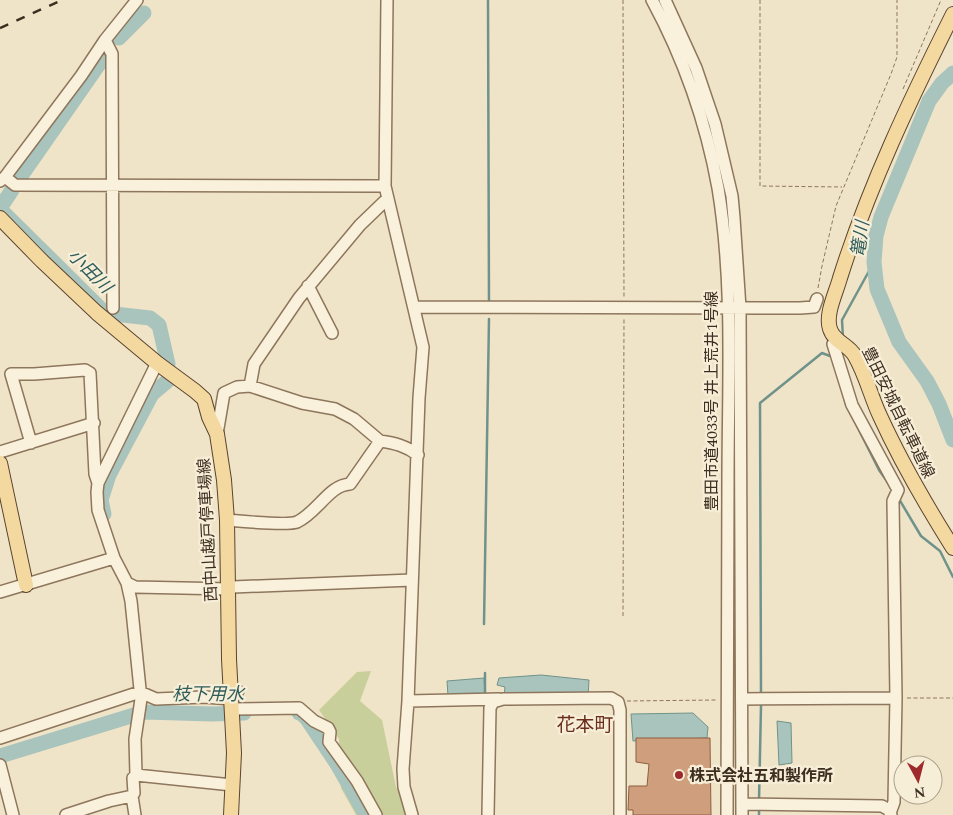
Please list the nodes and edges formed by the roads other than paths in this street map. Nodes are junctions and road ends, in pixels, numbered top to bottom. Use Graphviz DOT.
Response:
graph roads {
  1 [pos="137,0"];
  2 [pos="387,0"];
  3 [pos="652,0"];
  4 [pos="666,0"];
  5 [pos="953,14"];
  6 [pos="105,40"];
  7 [pos="3,179"];
  8 [pos="112,186"];
  9 [pos="385,186"];
  10 [pos="388,199"];
  11 [pos="0,218"];
  12 [pos="308,286"];
  13 [pos="817,299"];
  14 [pos="415,307"];
  15 [pos="113,308"];
  16 [pos="734,308"];
  17 [pos="332,333"];
  18 [pos="833,344"];
  19 [pos="157,363"];
  20 [pos="250,386"];
  21 [pos="94,423"];
  22 [pos="218,434"];
  23 [pos="380,441"];
  24 [pos="31,443"];
  25 [pos="6,451"];
  26 [pos="418,455"];
  27 [pos="0,463"];
  28 [pos="98,483"];
  29 [pos="227,520"];
  30 [pos="953,548"];
  31 [pos="114,558"];
  32 [pos="412,580"];
  33 [pos="127,583"];
  34 [pos="26,585"];
  35 [pos="229,589"];
  36 [pos="0,592"];
  37 [pos="140,692"];
  38 [pos="896,698"];
  39 [pos="500,699"];
  40 [pos="742,699"];
  41 [pos="408,701"];
  42 [pos="233,705"];
  43 [pos="0,738"];
  44 [pos="0,765"];
  45 [pos="136,775"];
  46 [pos="232,785"];
  47 [pos="132,796"];
  48 [pos="742,810"];
  49 [pos="891,814"];
  50 [pos="13,815"];
  51 [pos="66,815"];
  52 [pos="135,815"];
  53 [pos="231,815"];
  54 [pos="376,815"];
  55 [pos="412,815"];
  56 [pos="488,815"];
  57 [pos="620,815"];
  58 [pos="727,815"];
  1 -- 6 [label="street"];
  2 -- 9 [label="street"];
  3 -- 16 [label="street, 豊田市道4033号 井上荒井1号線"];
  4 -- 16 [label="street, 豊田市道4033号 井上荒井1号線"];
  5 -- 30 [label="main road, 豊田安城自転車道線"];
  6 -- 7 [label="street"];
  6 -- 8 [label="street"];
  7 -- 8 [label="street"];
  8 -- 9 [label="street"];
  8 -- 15 [label="street"];
  9 -- 10 [label="street"];
  10 -- 12 [label="street"];
  10 -- 14 [label="street"];
  11 -- 19 [label="main road, 西中山越戸停車場線"];
  12 -- 17 [label="street"];
  12 -- 20 [label="street"];
  13 -- 16 [label="street"];
  14 -- 16 [label="street"];
  14 -- 26 [label="street"];
  16 -- 40 [label="street, 豊田市道4033号 井上荒井1号線"];
  16 -- 58 [label="street, 豊田市道4033号 井上荒井1号線"];
  18 -- 38 [label="street"];
  19 -- 22 [label="main road, 西中山越戸停車場線"];
  19 -- 28 [label="street"];
  20 -- 22 [label="street"];
  20 -- 23 [label="street"];
  21 -- 24 [label="street"];
  21 -- 24 [label="street"];
  21 -- 28 [label="street"];
  22 -- 29 [label="main road, 西中山越戸停車場線"];
  23 -- 26 [label="street"];
  23 -- 29 [label="street"];
  24 -- 25 [label="street"];
  26 -- 32 [label="street"];
  27 -- 34 [label="main road"];
  28 -- 31 [label="street"];
  29 -- 35 [label="main road, 西中山越戸停車場線"];
  31 -- 33 [label="street"];
  31 -- 34 [label="street"];
  32 -- 35 [label="street"];
  32 -- 41 [label="street"];
  33 -- 35 [label="street"];
  33 -- 37 [label="street"];
  34 -- 36 [label="street"];
  35 -- 42 [label="main road, 西中山越戸停車場線"];
  37 -- 42 [label="street"];
  37 -- 43 [label="street"];
  37 -- 45 [label="street"];
  38 -- 40 [label="street"];
  38 -- 49 [label="street"];
  39 -- 41 [label="street"];
  39 -- 56 [label="street"];
  39 -- 57 [label="street"];
  40 -- 48 [label="street, 豊田市道4033号 井上荒井1号線"];
  41 -- 55 [label="street"];
  42 -- 46 [label="main road, 西中山越戸停車場線"];
  42 -- 54 [label="street"];
  44 -- 50 [label="street"];
  45 -- 46 [label="street"];
  45 -- 47 [label="street"];
  46 -- 53 [label="main road, 西中山越戸停車場線"];
  47 -- 51 [label="street"];
  47 -- 52 [label="street"];
  48 -- 49 [label="street"];
}
